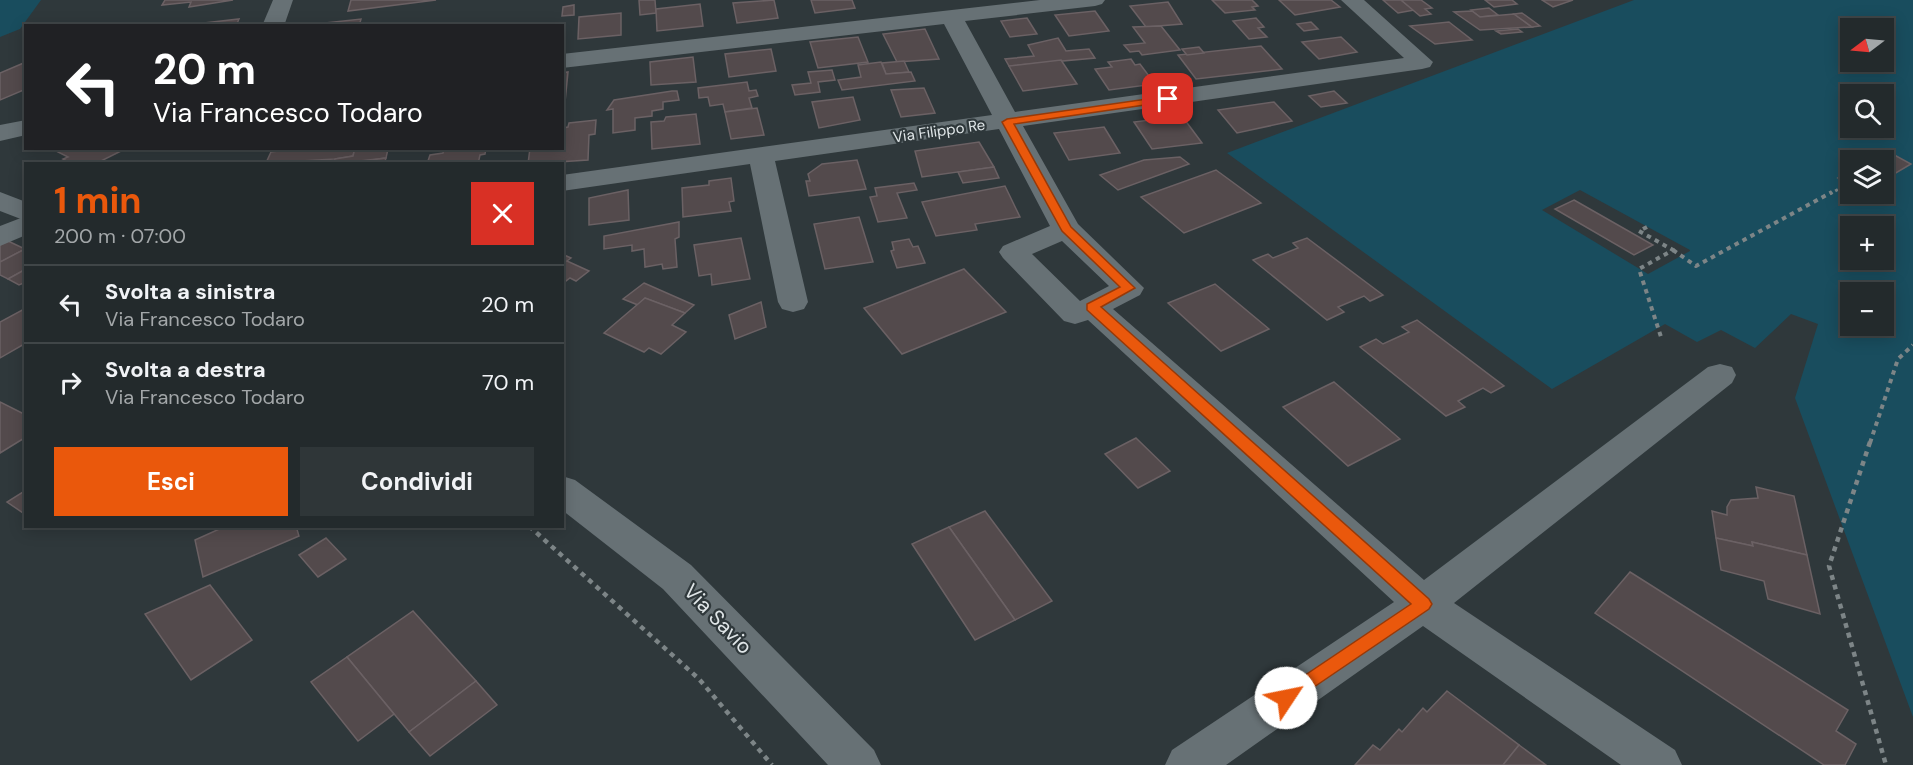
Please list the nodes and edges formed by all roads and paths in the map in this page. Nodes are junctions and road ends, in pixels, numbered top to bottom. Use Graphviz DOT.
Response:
graph roads {
  1 [pos="284,0"];
  2 [pos="1095,0"];
  3 [pos="1352,0"];
  4 [pos="951,16"];
  5 [pos="274,24"];
  6 [pos="564,61"];
  7 [pos="1007,122"];
  8 [pos="24,127"];
  9 [pos="0,132"];
  10 [pos="760,156"];
  11 [pos="564,183"];
  12 [pos="1840,188"];
  13 [pos="0,200"];
  14 [pos="24,212"];
  15 [pos="24,225"];
  16 [pos="1647,227"];
  17 [pos="1066,229"];
  18 [pos="0,237"];
  19 [pos="1673,250"];
  20 [pos="793,302"];
  21 [pos="1092,307"];
  22 [pos="1661,337"];
  23 [pos="1913,345"];
  24 [pos="1720,375"];
  25 [pos="564,492"];
  26 [pos="531,528"];
  27 [pos="1424,604"];
  28 [pos="772,765"];
  29 [pos="858,765"];
  30 [pos="1188,765"];
  31 [pos="1659,765"];
  32 [pos="1886,765"];
  1 -- 5 [label="street"];
  2 -- 4 [label="street"];
  3 -- 7 [label="street, Via Filippo Re"];
  4 -- 6 [label="street"];
  4 -- 7 [label="street"];
  7 -- 10 [label="street, Via Filippo Re"];
  7 -- 17 [label="street"];
  8 -- 9 [label="street"];
  10 -- 11 [label="street, Via Filippo Re"];
  10 -- 20 [label="street"];
  12 -- 19 [label="path"];
  13 -- 14 [label="street"];
  15 -- 18 [label="street"];
  16 -- 19 [label="path"];
  17 -- 21 [label="street"];
  17 -- 21 [label="street"];
  19 -- 22 [label="path"];
  21 -- 27 [label="street"];
  23 -- 32 [label="path"];
  24 -- 27 [label="street"];
  25 -- 29 [label="street, Via Savio"];
  26 -- 28 [label="path"];
  27 -- 30 [label="street"];
  27 -- 31 [label="street"];
}
